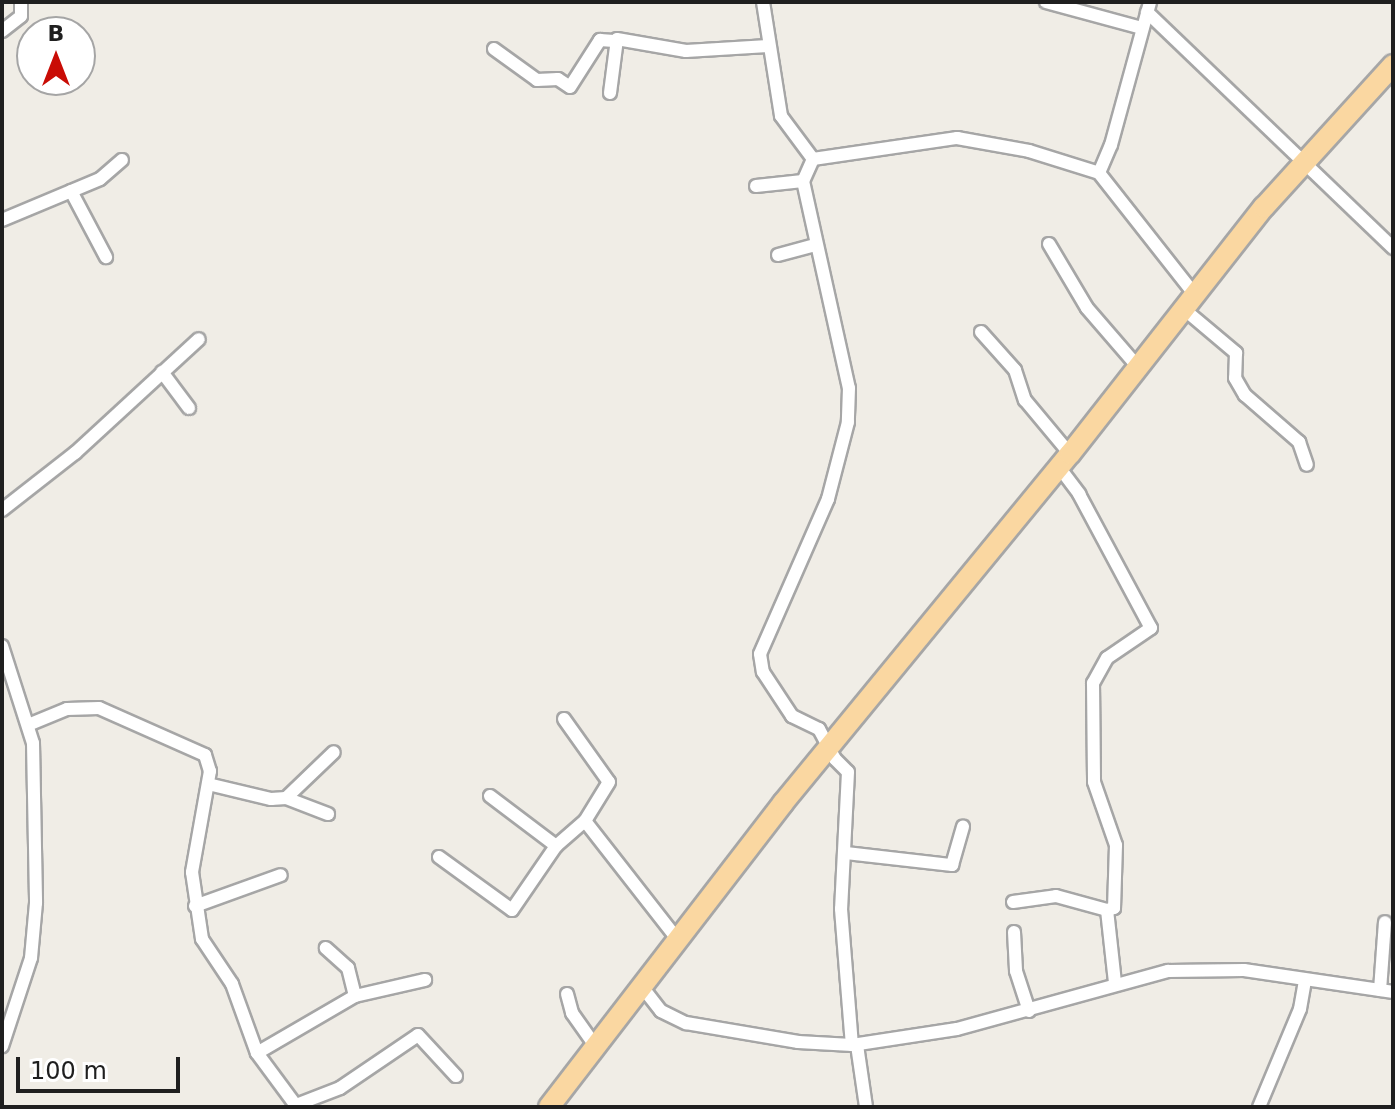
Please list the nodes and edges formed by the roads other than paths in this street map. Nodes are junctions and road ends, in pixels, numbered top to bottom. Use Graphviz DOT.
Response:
graph roads {
  1 [pos="21,2"];
  2 [pos="763,2"];
  3 [pos="1046,2"];
  4 [pos="1148,7"];
  5 [pos="1142,28"];
  6 [pos="2,31"];
  7 [pos="614,41"];
  8 [pos="768,46"];
  9 [pos="494,49"];
  10 [pos="1393,65"];
  11 [pos="610,93"];
  12 [pos="813,159"];
  13 [pos="122,160"];
  14 [pos="1304,162"];
  15 [pos="1099,173"];
  16 [pos="803,181"];
  17 [pos="756,186"];
  18 [pos="71,191"];
  19 [pos="2,220"];
  20 [pos="1049,244"];
  21 [pos="815,245"];
  22 [pos="1393,248"];
  23 [pos="778,255"];
  24 [pos="106,257"];
  25 [pos="1190,302"];
  26 [pos="981,332"];
  27 [pos="199,339"];
  28 [pos="1137,366"];
  29 [pos="162,372"];
  30 [pos="189,408"];
  31 [pos="1064,461"];
  32 [pos="1307,465"];
  33 [pos="2,510"];
  34 [pos="2,646"];
  35 [pos="564,719"];
  36 [pos="28,725"];
  37 [pos="831,744"];
  38 [pos="334,752"];
  39 [pos="208,784"];
  40 [pos="490,796"];
  41 [pos="286,798"];
  42 [pos="328,814"];
  43 [pos="585,821"];
  44 [pos="963,827"];
  45 [pos="556,846"];
  46 [pos="846,853"];
  47 [pos="439,857"];
  48 [pos="281,875"];
  49 [pos="1013,902"];
  50 [pos="195,906"];
  51 [pos="1107,910"];
  52 [pos="1385,922"];
  53 [pos="1014,932"];
  54 [pos="678,940"];
  55 [pos="326,948"];
  56 [pos="425,980"];
  57 [pos="1305,980"];
  58 [pos="1115,983"];
  59 [pos="643,988"];
  60 [pos="1386,991"];
  61 [pos="567,994"];
  62 [pos="355,996"];
  63 [pos="1029,1011"];
  64 [pos="6,1019"];
  65 [pos="854,1045"];
  66 [pos="2,1046"];
  67 [pos="596,1047"];
  68 [pos="257,1053"];
  69 [pos="456,1076"];
  70 [pos="296,1106"];
  71 [pos="549,1107"];
  72 [pos="866,1107"];
  73 [pos="1259,1107"];
  1 -- 6 [label="street"];
  2 -- 8 [label="street"];
  3 -- 5 [label="street"];
  4 -- 5 [label="street"];
  4 -- 14 [label="street"];
  5 -- 15 [label="street"];
  7 -- 8 [label="street"];
  7 -- 9 [label="street"];
  7 -- 11 [label="street"];
  8 -- 12 [label="street"];
  10 -- 14 [label="main road"];
  12 -- 15 [label="street"];
  12 -- 16 [label="street"];
  13 -- 18 [label="street"];
  14 -- 22 [label="street"];
  14 -- 25 [label="main road"];
  15 -- 25 [label="street"];
  16 -- 17 [label="street"];
  16 -- 21 [label="street"];
  18 -- 19 [label="street"];
  18 -- 24 [label="street"];
  20 -- 28 [label="street"];
  21 -- 23 [label="street"];
  21 -- 37 [label="street"];
  25 -- 28 [label="main road"];
  25 -- 32 [label="street"];
  26 -- 31 [label="street"];
  27 -- 29 [label="street"];
  28 -- 31 [label="main road"];
  29 -- 30 [label="street"];
  29 -- 33 [label="street"];
  31 -- 37 [label="main road"];
  31 -- 51 [label="street"];
  34 -- 36 [label="street"];
  35 -- 43 [label="street"];
  36 -- 39 [label="street"];
  36 -- 64 [label="street"];
  37 -- 46 [label="street"];
  37 -- 54 [label="main road"];
  38 -- 41 [label="street"];
  39 -- 41 [label="street"];
  39 -- 50 [label="street"];
  40 -- 45 [label="street"];
  41 -- 42 [label="street"];
  43 -- 45 [label="street"];
  43 -- 54 [label="street"];
  44 -- 46 [label="street"];
  45 -- 47 [label="street"];
  46 -- 65 [label="street"];
  48 -- 50 [label="street"];
  49 -- 51 [label="street"];
  50 -- 68 [label="street"];
  51 -- 58 [label="street"];
  52 -- 60 [label="street"];
  53 -- 63 [label="street"];
  54 -- 59 [label="main road"];
  55 -- 62 [label="street"];
  56 -- 62 [label="street"];
  57 -- 58 [label="street"];
  57 -- 60 [label="street"];
  57 -- 73 [label="street"];
  58 -- 63 [label="street"];
  59 -- 65 [label="street"];
  59 -- 67 [label="main road"];
  61 -- 67 [label="street"];
  62 -- 68 [label="street"];
  63 -- 65 [label="street"];
  64 -- 66 [label="street"];
  65 -- 72 [label="street"];
  67 -- 71 [label="main road"];
  68 -- 70 [label="street"];
  69 -- 70 [label="street"];
}
